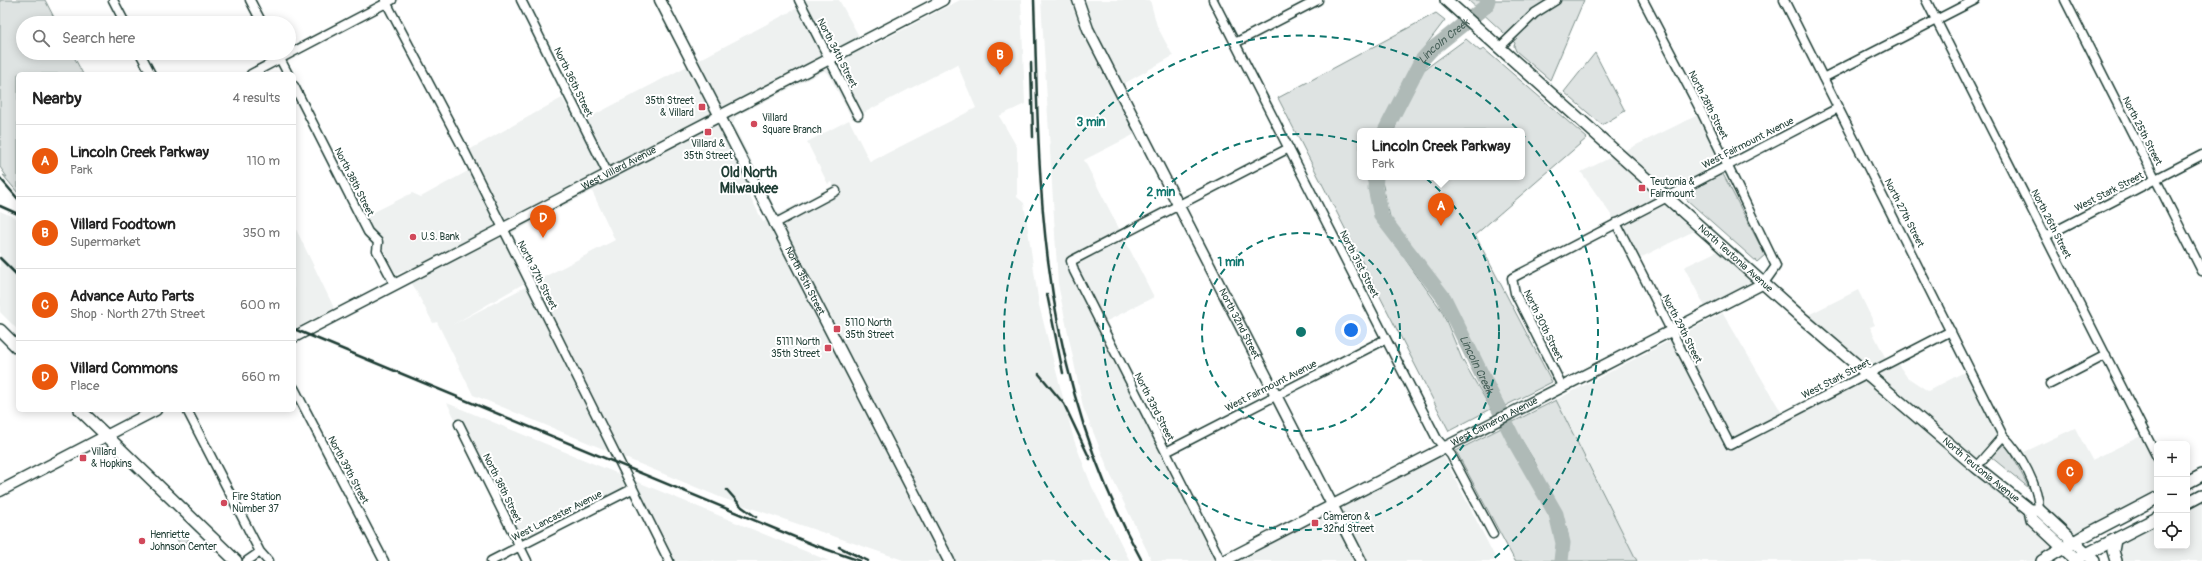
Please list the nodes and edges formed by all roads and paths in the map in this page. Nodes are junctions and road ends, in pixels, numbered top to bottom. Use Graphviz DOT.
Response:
graph roads {
  1 [pos="113,0"];
  2 [pos="250,0"];
  3 [pos="521,0"];
  4 [pos="660,0"];
  5 [pos="799,0"];
  6 [pos="1078,0"];
  7 [pos="1213,0"];
  8 [pos="1318,0"];
  9 [pos="1446,0"];
  10 [pos="1556,0"];
  11 [pos="1643,0"];
  12 [pos="1784,0"];
  13 [pos="1926,0"];
  14 [pos="1975,0"];
  15 [pos="2065,0"];
  16 [pos="388,1"];
  17 [pos="939,1"];
  18 [pos="121,16"];
  19 [pos="258,16"];
  20 [pos="1936,20"];
  21 [pos="1235,43"];
  22 [pos="1498,45"];
  23 [pos="296,47"];
  24 [pos="144,60"];
  25 [pos="273,60"];
  26 [pos="281,60"];
  27 [pos="830,60"];
  28 [pos="150,72"];
  29 [pos="254,72"];
  30 [pos="287,72"];
  31 [pos="1823,78"];
  32 [pos="296,90"];
  33 [pos="1838,108"];
  34 [pos="858,115"];
  35 [pos="718,116"];
  36 [pos="1289,148"];
  37 [pos="2202,155"];
  38 [pos="1728,165"];
  39 [pos="608,174"];
  40 [pos="2156,179"];
  41 [pos="836,192"];
  42 [pos="1667,197"];
  43 [pos="1179,204"];
  44 [pos="1616,223"];
  45 [pos="774,224"];
  46 [pos="502,229"];
  47 [pos="2046,236"];
  48 [pos="2202,271"];
  49 [pos="1518,273"];
  50 [pos="1764,282"];
  51 [pos="395,285"];
  52 [pos="0,330"];
  53 [pos="1672,330"];
  54 [pos="1951,331"];
  55 [pos="296,336"];
  56 [pos="1386,339"];
  57 [pos="16,346"];
  58 [pos="2106,355"];
  59 [pos="1868,374"];
  60 [pos="2050,384"];
  61 [pos="1562,386"];
  62 [pos="296,392"];
  63 [pos="1276,395"];
  64 [pos="82,412"];
  65 [pos="152,412"];
  66 [pos="188,412"];
  67 [pos="459,424"];
  68 [pos="107,436"];
  69 [pos="2003,436"];
  70 [pos="1730,445"];
  71 [pos="1444,447"];
  72 [pos="2154,451"];
  73 [pos="1166,452"];
  74 [pos="1976,467"];
  75 [pos="2202,475"];
  76 [pos="2190,481"];
  77 [pos="632,489"];
  78 [pos="0,491"];
  79 [pos="2202,495"];
  80 [pos="2154,500"];
  81 [pos="2190,501"];
  82 [pos="1332,505"];
  83 [pos="2035,510"];
  84 [pos="2154,520"];
  85 [pos="1492,534"];
  86 [pos="2115,540"];
  87 [pos="2074,542"];
  88 [pos="520,546"];
  89 [pos="2063,548"];
  90 [pos="260,552"];
  91 [pos="2090,557"];
  92 [pos="2075,560"];
  93 [pos="236,561"];
  94 [pos="247,561"];
  95 [pos="268,561"];
  96 [pos="384,561"];
  97 [pos="492,561"];
  98 [pos="527,561"];
  99 [pos="669,561"];
  100 [pos="949,561"];
  101 [pos="1223,561"];
  102 [pos="1361,561"];
  103 [pos="2042,561"];
  104 [pos="2116,561"];
  1 -- 18 [label="street"];
  2 -- 19 [label="street"];
  3 -- 39 [label="street, North 36th Street"];
  4 -- 35 [label="street, North 35th Street"];
  5 -- 27 [label="street, North 34th Street"];
  6 -- 43 [label="street, North 32nd Street"];
  7 -- 21 [label="street, North 31st Street"];
  8 -- 21 [label="street"];
  9 -- 22 [label="main road, North Teutonia Avenue"];
  10 -- 22 [label="street"];
  11 -- 38 [label="street, North 28th Street"];
  12 -- 31 [label="street, North 27th Street"];
  13 -- 20 [label="street, North 26th Street"];
  14 -- 20 [label="street"];
  15 -- 40 [label="street, North 25th Street"];
  16 -- 23 [label="street"];
  16 -- 46 [label="street, North 37th Street"];
  17 -- 27 [label="street, West Villard Avenue"];
  20 -- 31 [label="street"];
  20 -- 47 [label="street, North 26th Street"];
  21 -- 36 [label="street, North 31st Street"];
  22 -- 42 [label="main road, North Teutonia Avenue"];
  24 -- 28 [label="street"];
  25 -- 29 [label="street"];
  26 -- 30 [label="street"];
  27 -- 34 [label="street, North 34th Street"];
  27 -- 35 [label="street, West Villard Avenue"];
  31 -- 33 [label="street, North 27th Street"];
  32 -- 51 [label="street, North 38th Street"];
  33 -- 38 [label="street, West Fairmount Avenue"];
  33 -- 54 [label="street, North 27th Street"];
  35 -- 39 [label="street, West Villard Avenue"];
  35 -- 45 [label="street, North 35th Street"];
  36 -- 43 [label="street"];
  36 -- 56 [label="street, North 31st Street"];
  37 -- 40 [label="street, West Stark Street"];
  38 -- 42 [label="street, West Fairmount Avenue"];
  38 -- 50 [label="street, North 28th Street"];
  39 -- 46 [label="street, West Villard Avenue"];
  40 -- 47 [label="street, West Stark Street"];
  40 -- 48 [label="street, North 25th Street"];
  41 -- 45 [label="street"];
  42 -- 44 [label="street, West Fairmount Avenue"];
  42 -- 50 [label="main road, North Teutonia Avenue"];
  43 -- 63 [label="street, North 32nd Street"];
  43 -- 73 [label="street, North 33rd Street"];
  44 -- 49 [label="street, West Fairmount Avenue"];
  44 -- 53 [label="street, North 29th Street"];
  45 -- 100 [label="street, North 35th Street"];
  46 -- 51 [label="street, West Villard Avenue"];
  46 -- 77 [label="street, North 37th Street"];
  47 -- 58 [label="street, North 26th Street"];
  49 -- 61 [label="street, North 30th Street"];
  50 -- 53 [label="street, West Cameron Avenue"];
  50 -- 59 [label="main road, North Teutonia Avenue"];
  51 -- 55 [label="street, West Villard Avenue"];
  52 -- 57 [label="main road"];
  53 -- 61 [label="street, West Cameron Avenue"];
  53 -- 70 [label="street, North 29th Street"];
  54 -- 59 [label="street, West Stark Street"];
  54 -- 69 [label="street, North 27th Street"];
  56 -- 63 [label="street, West Fairmount Avenue"];
  56 -- 71 [label="street, North 31st Street"];
  58 -- 60 [label="street"];
  58 -- 72 [label="street, North 26th Street"];
  59 -- 70 [label="street, West Stark Street"];
  59 -- 74 [label="main road, North Teutonia Avenue"];
  61 -- 71 [label="street, West Cameron Avenue"];
  62 -- 96 [label="street, North 39th Street"];
  63 -- 73 [label="street, West Fairmount Avenue"];
  63 -- 82 [label="street, North 32nd Street"];
  64 -- 68 [label="main road"];
  65 -- 68 [label="street"];
  66 -- 90 [label="street"];
  67 -- 88 [label="street, North 38th Street"];
  68 -- 78 [label="street"];
  68 -- 93 [label="main road"];
  69 -- 74 [label="street"];
  69 -- 83 [label="street, North 27th Street"];
  71 -- 82 [label="street, West Cameron Avenue"];
  71 -- 85 [label="street, North 31st Street"];
  73 -- 101 [label="street, North 33rd Street"];
  74 -- 83 [label="main road, North Teutonia Avenue"];
  75 -- 76 [label="main road"];
  77 -- 88 [label="street, West Lancaster Avenue"];
  77 -- 99 [label="street, North 37th Street"];
  79 -- 81 [label="main road"];
  80 -- 87 [label="main road"];
  82 -- 101 [label="street, West Cameron Avenue"];
  82 -- 102 [label="street, North 32nd Street"];
  83 -- 87 [label="main road, North Teutonia Avenue"];
  83 -- 89 [label="main road, North Teutonia Avenue"];
  84 -- 86 [label="main road"];
  86 -- 91 [label="main road"];
  86 -- 104 [label="main road"];
  87 -- 89 [label="main road"];
  87 -- 91 [label="main road, North Teutonia Avenue"];
  88 -- 97 [label="street, West Lancaster Avenue"];
  88 -- 98 [label="street, North 38th Street"];
  89 -- 92 [label="main road, North Teutonia Avenue"];
  89 -- 103 [label="main road"];
  90 -- 94 [label="street"];
  90 -- 95 [label="street"];
  91 -- 92 [label="main road"];
}
